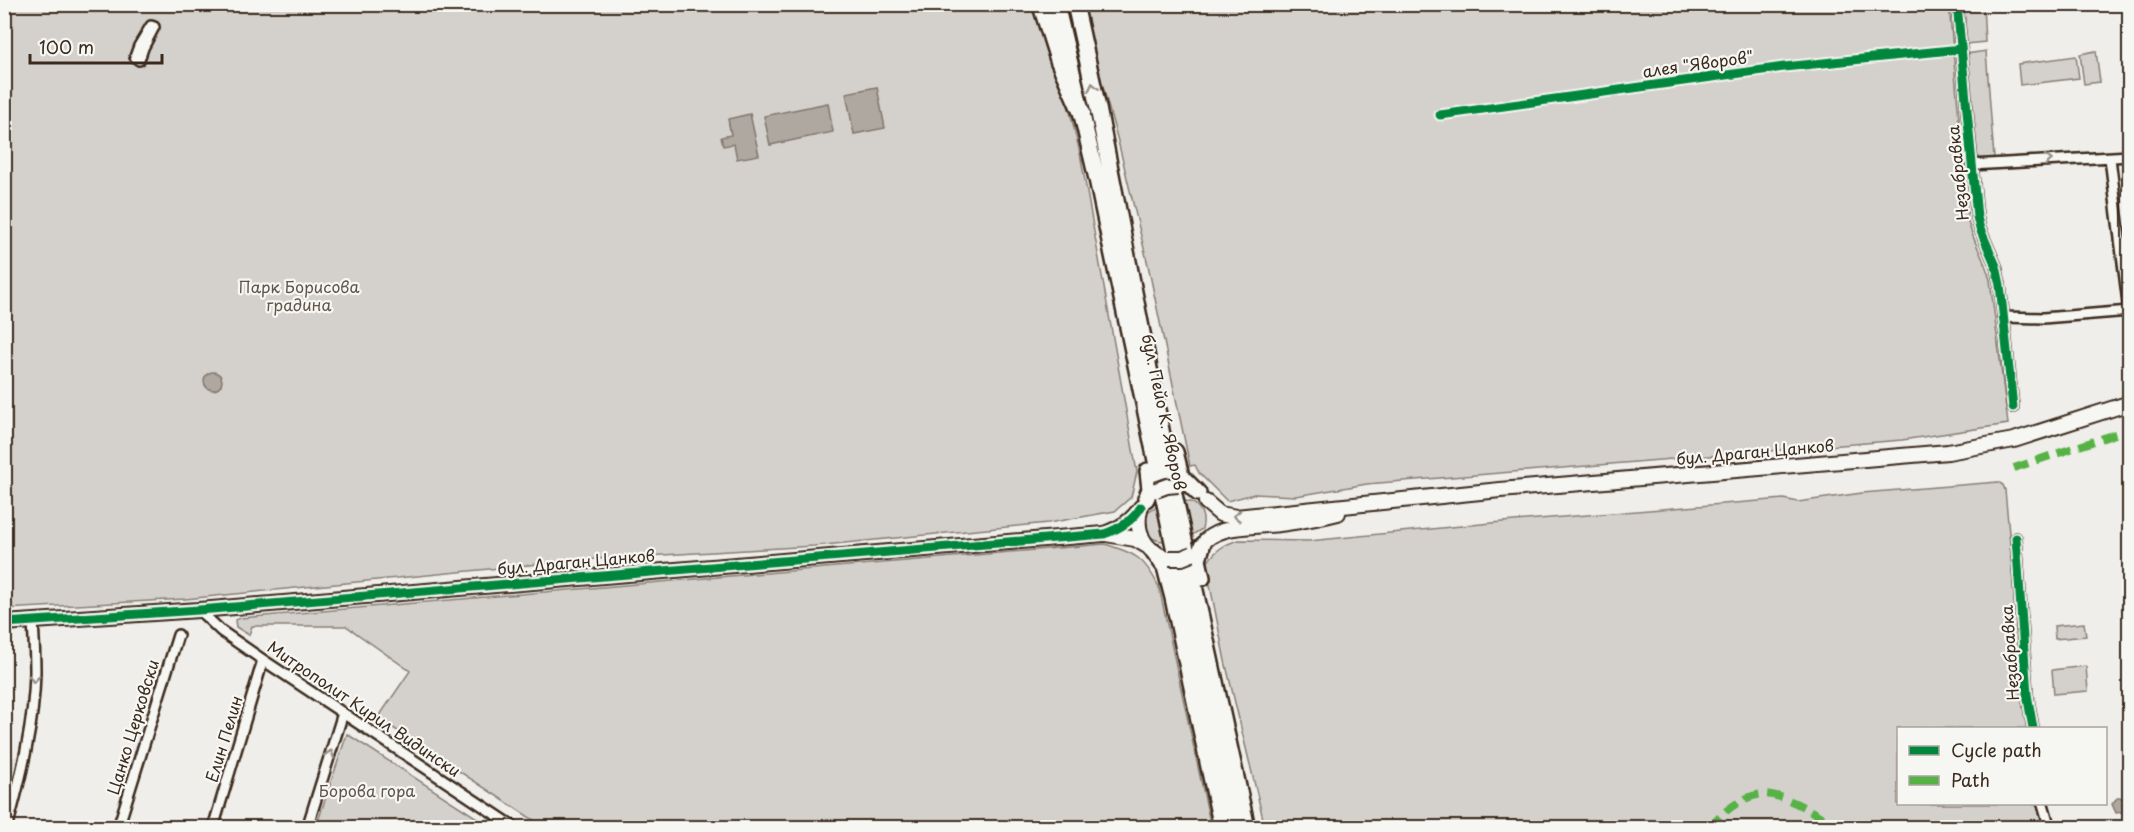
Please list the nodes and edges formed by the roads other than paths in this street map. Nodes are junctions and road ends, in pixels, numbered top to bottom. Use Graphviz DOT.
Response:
graph roads {
  1 [pos="1041,4"];
  2 [pos="1056,4"];
  3 [pos="1076,4"];
  4 [pos="1957,4"];
  5 [pos="1082,113"];
  6 [pos="2130,156"];
  7 [pos="2110,158"];
  8 [pos="1971,165"];
  9 [pos="1104,178"];
  10 [pos="2129,311"];
  11 [pos="2003,317"];
  12 [pos="2130,403"];
  13 [pos="2013,407"];
  14 [pos="1202,497"];
  15 [pos="1147,499"];
  16 [pos="1377,503"];
  17 [pos="1104,534"];
  18 [pos="2016,538"];
  19 [pos="1200,547"];
  20 [pos="1151,550"];
  21 [pos="199,610"];
  22 [pos="33,621"];
  23 [pos="4,623"];
  24 [pos="178,635"];
  25 [pos="263,660"];
  26 [pos="343,713"];
  27 [pos="2033,727"];
  28 [pos="2043,805"];
  29 [pos="7,828"];
  30 [pos="118,828"];
  31 [pos="213,828"];
  32 [pos="307,828"];
  33 [pos="516,828"];
  34 [pos="1222,828"];
  35 [pos="1233,828"];
  36 [pos="1247,828"];
  37 [pos="1256,828"];
  38 [pos="2050,828"];
  1 -- 5 [label="highway"];
  2 -- 5 [label="main road, бул. Пейо К. Яворов"];
  9 -- 3 [label="main road, бул. Пейо К. Яворов, one-way"];
  4 -- 8 [label="street, Незабравка"];
  5 -- 9 [label="main road, бул. Пейо К. Яворов"];
  6 -- 7 [label="street"];
  8 -- 7 [label="street, one-way"];
  7 -- 10 [label="street"];
  8 -- 11 [label="street, Незабравка"];
  9 -- 14 [label="main road"];
  9 -- 15 [label="main road"];
  9 -- 35 [label="main road, бул. Пейо К. Яворов"];
  9 -- 36 [label="main road, бул. Пейо К. Яворов"];
  10 -- 11 [label="street"];
  11 -- 13 [label="street, Незабравка"];
  12 -- 16 [label="main road, бул. Драган Цанков"];
  14 -- 15 [label="main road, bridge"];
  16 -- 14 [label="main road, бул. Драган Цанков, one-way"];
  14 -- 19 [label="main road"];
  15 -- 17 [label="main road, бул. Драган Цанков"];
  15 -- 20 [label="main road"];
  16 -- 19 [label="main road, бул. Драган Цанков"];
  17 -- 20 [label="main road, бул. Драган Цанков"];
  17 -- 21 [label="main road, бул. Драган Цанков"];
  18 -- 27 [label="street, Незабравка"];
  19 -- 20 [label="main road, bridge"];
  19 -- 37 [label="main road"];
  20 -- 34 [label="main road"];
  21 -- 22 [label="main road, бул. Драган Цанков"];
  21 -- 25 [label="street, Митрополит Кирил Видински"];
  22 -- 23 [label="main road, бул. Драган Цанков"];
  22 -- 29 [label="street, one-way"];
  24 -- 30 [label="street, Цанко Церковски"];
  25 -- 26 [label="street, Митрополит Кирил Видински"];
  25 -- 31 [label="street, Елин Пелин"];
  32 -- 26 [label="street, one-way"];
  26 -- 33 [label="street, Митрополит Кирил Видински"];
  28 -- 38 [label="street"];
}
